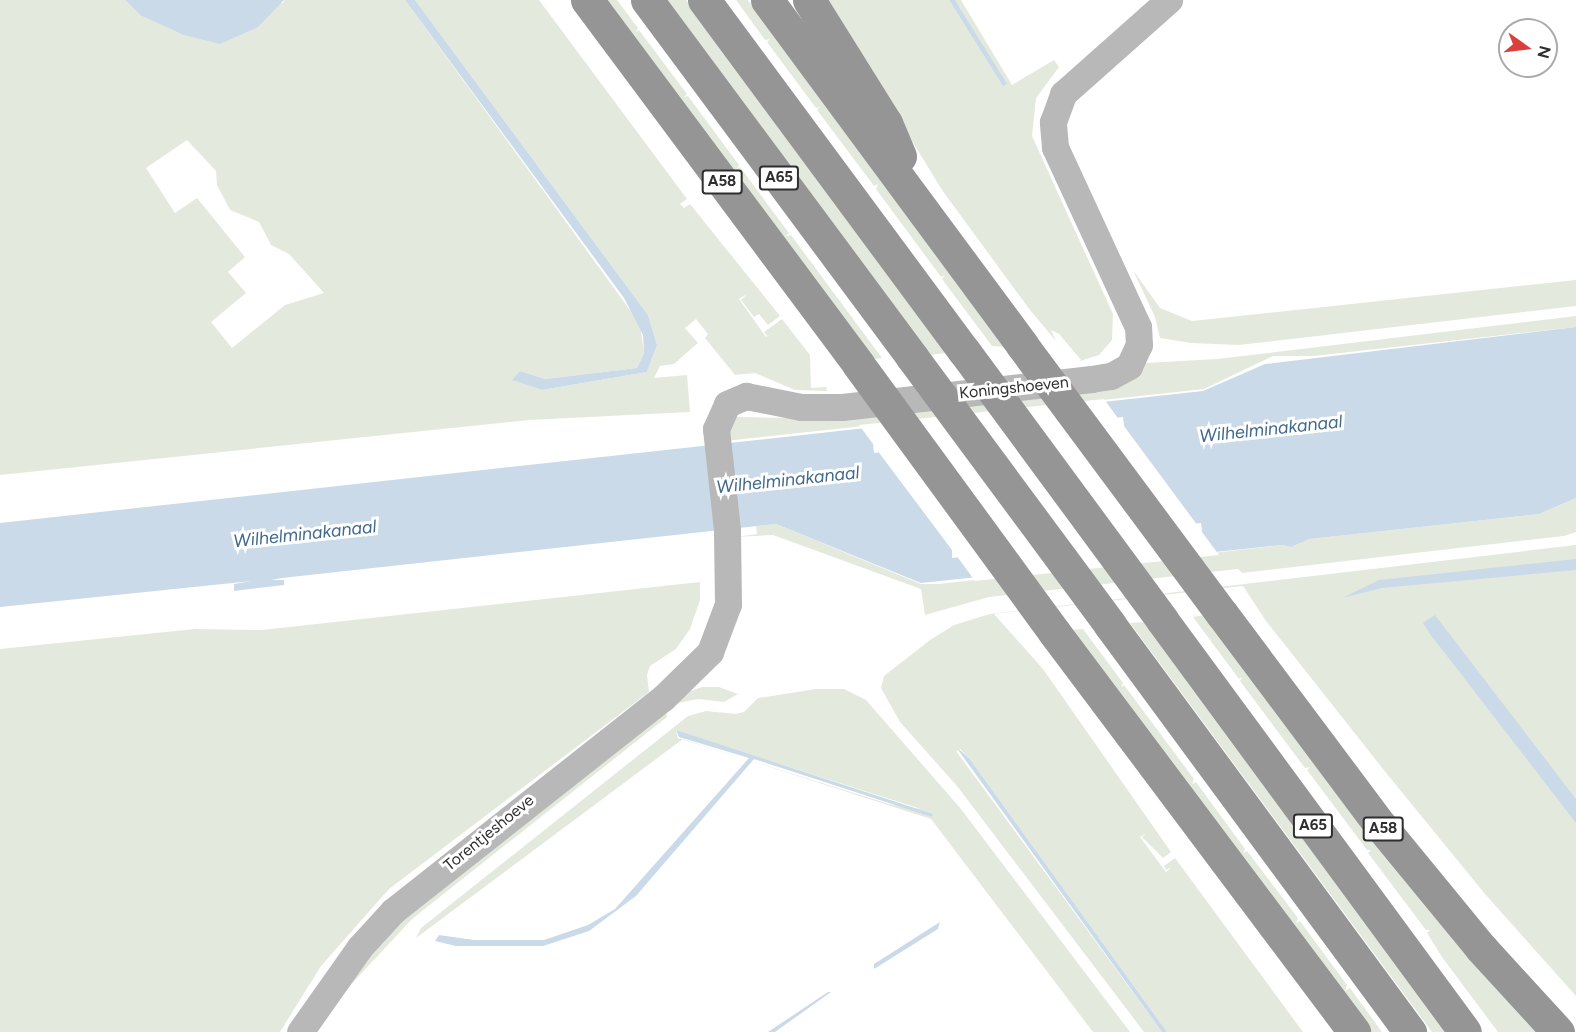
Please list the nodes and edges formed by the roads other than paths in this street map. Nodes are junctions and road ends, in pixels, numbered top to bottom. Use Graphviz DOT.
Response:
graph roads {
  1 [pos="587,0"];
  2 [pos="647,0"];
  3 [pos="704,0"];
  4 [pos="767,0"];
  5 [pos="809,0"];
  6 [pos="1169,0"];
  7 [pos="919,206"];
  8 [pos="704,658"];
  9 [pos="300,1032"];
  10 [pos="1354,1032"];
  11 [pos="1410,1032"];
  12 [pos="1465,1032"];
  13 [pos="1558,1032"];
  1 -- 10 [label="highway, A58, bridge"];
  2 -- 11 [label="highway, A65, bridge"];
  3 -- 12 [label="highway, A65, bridge"];
  4 -- 7 [label="highway, A58"];
  5 -- 7 [label="highway, A58"];
  6 -- 8 [label="street, Koningshoeven"];
  7 -- 13 [label="highway, A58, bridge"];
  8 -- 9 [label="street, Torentjeshoeve"];
}
